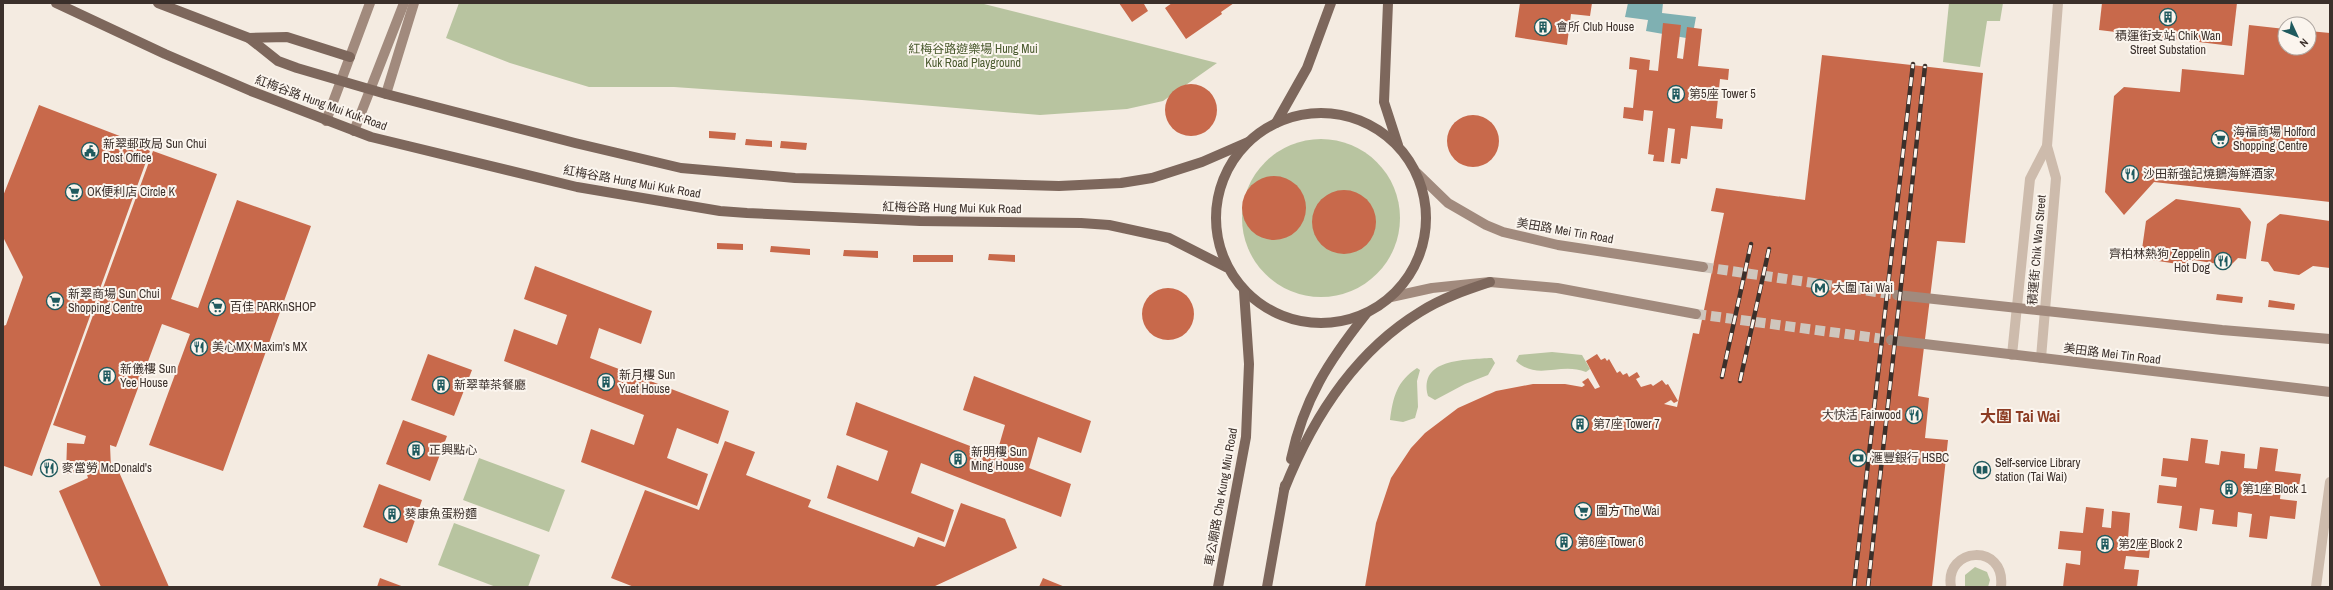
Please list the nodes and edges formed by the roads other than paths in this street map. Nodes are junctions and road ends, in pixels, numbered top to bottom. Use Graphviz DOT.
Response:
graph roads {
  1 [pos="56,3"];
  2 [pos="158,3"];
  3 [pos="370,3"];
  4 [pos="404,3"];
  5 [pos="414,3"];
  6 [pos="1331,3"];
  7 [pos="1388,3"];
  8 [pos="2058,3"];
  9 [pos="249,38"];
  10 [pos="350,57"];
  11 [pos="341,80"];
  12 [pos="370,89"];
  13 [pos="386,94"];
  14 [pos="326,121"];
  15 [pos="1276,123"];
  16 [pos="354,131"];
  17 [pos="1248,142"];
  18 [pos="1398,145"];
  19 [pos="2047,146"];
  20 [pos="1416,173"];
  21 [pos="1226,267"];
  22 [pos="1704,267"];
  23 [pos="1490,282"];
  24 [pos="1244,291"];
  25 [pos="1897,295"];
  26 [pos="1391,297"];
  27 [pos="2016,309"];
  28 [pos="2045,311"];
  29 [pos="1366,314"];
  30 [pos="1696,314"];
  31 [pos="2330,339"];
  32 [pos="1891,340"];
  33 [pos="2012,355"];
  34 [pos="2041,358"];
  35 [pos="2330,392"];
  36 [pos="2330,482"];
  37 [pos="1284,490"];
  38 [pos="1218,587"];
  39 [pos="1267,587"];
  40 [pos="1951,587"];
  41 [pos="2001,587"];
  42 [pos="2316,587"];
  1 -- 14 [label="main road, 紅梅谷路 Hung Mui Kuk Road"];
  2 -- 9 [label="main road, 紅梅谷路 Hung Mui Kuk Road"];
  3 -- 10 [label="main road"];
  4 -- 12 [label="main road"];
  5 -- 13 [label="main road"];
  6 -- 15 [label="main road"];
  7 -- 18 [label="main road"];
  8 -- 19 [label="street, 積運街 Chik Wan Street"];
  9 -- 10 [label="main road"];
  9 -- 11 [label="main road, 紅梅谷路 Hung Mui Kuk Road"];
  10 -- 11 [label="main road"];
  11 -- 12 [label="main road, 紅梅谷路 Hung Mui Kuk Road"];
  11 -- 14 [label="main road"];
  12 -- 13 [label="main road, 紅梅谷路 Hung Mui Kuk Road"];
  12 -- 16 [label="main road"];
  13 -- 17 [label="main road, 紅梅谷路 Hung Mui Kuk Road"];
  14 -- 16 [label="main road, 紅梅谷路 Hung Mui Kuk Road"];
  15 -- 17 [label="main road"];
  15 -- 18 [label="main road"];
  16 -- 21 [label="main road, 紅梅谷路 Hung Mui Kuk Road"];
  17 -- 21 [label="main road"];
  18 -- 20 [label="main road"];
  19 -- 27 [label="street, 積運街 Chik Wan Street"];
  19 -- 28 [label="street, 積運街 Chik Wan Street"];
  20 -- 22 [label="main road, 美田路 Mei Tin Road"];
  20 -- 26 [label="main road"];
  21 -- 24 [label="main road"];
  23 -- 26 [label="main road"];
  23 -- 30 [label="main road"];
  23 -- 37 [label="main road"];
  24 -- 29 [label="main road"];
  24 -- 38 [label="main road, 車公廟路 Che Kung Miu Road"];
  25 -- 27 [label="main road"];
  26 -- 29 [label="main road"];
  27 -- 28 [label="main road"];
  27 -- 33 [label="street, 積運街 Chik Wan Street"];
  28 -- 31 [label="main road"];
  28 -- 34 [label="street, 積運街 Chik Wan Street"];
  29 -- 37 [label="main road"];
  32 -- 33 [label="main road, 美田路 Mei Tin Road"];
  33 -- 34 [label="main road, 美田路 Mei Tin Road"];
  34 -- 35 [label="main road, 美田路 Mei Tin Road"];
  36 -- 42 [label="street"];
  37 -- 39 [label="main road"];
  40 -- 41 [label="street"];
}
